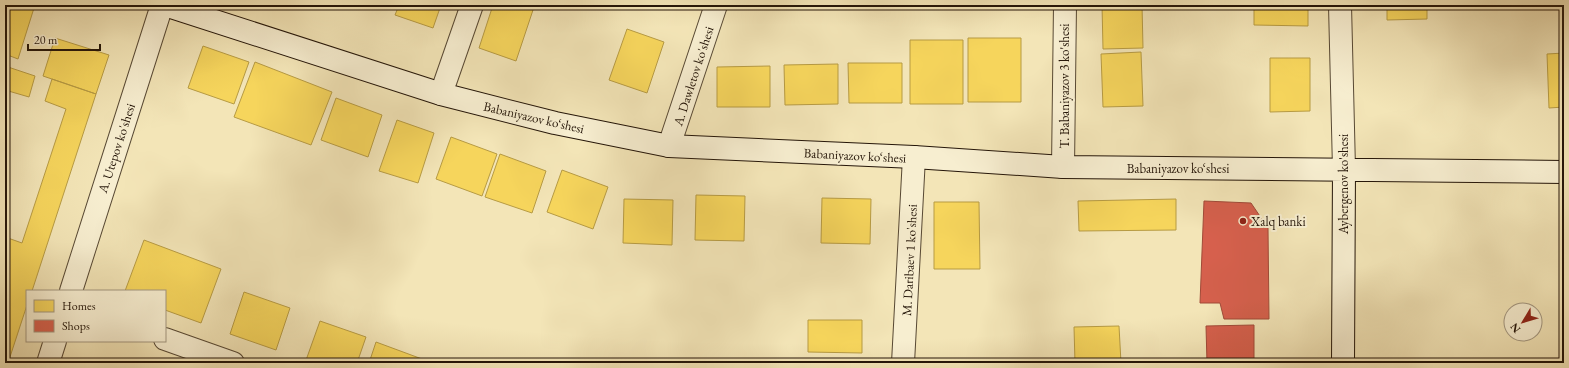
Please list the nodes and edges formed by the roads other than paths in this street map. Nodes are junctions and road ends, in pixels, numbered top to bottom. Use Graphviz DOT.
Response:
graph roads {
  1 [pos="162,5"];
  2 [pos="165,5"];
  3 [pos="472,5"];
  4 [pos="716,5"];
  5 [pos="1064,5"];
  6 [pos="1340,5"];
  7 [pos="441,94"];
  8 [pos="669,146"];
  9 [pos="914,157"];
  10 [pos="1063,167"];
  11 [pos="1344,169"];
  12 [pos="1564,172"];
  13 [pos="70,290"];
  14 [pos="166,339"];
  15 [pos="55,342"];
  16 [pos="48,363"];
  17 [pos="233,363"];
  18 [pos="903,363"];
  19 [pos="1343,363"];
  1 -- 13 [label="street, A. Utepov ko'shesi"];
  2 -- 7 [label="street, Babaniyazov ko‘shesi"];
  3 -- 7 [label="street"];
  4 -- 8 [label="street, A. Dawletov ko'shesi"];
  5 -- 10 [label="street, T. Babaniyazov 3 ko'shesi"];
  6 -- 11 [label="street, Aybergenov ko'shesi"];
  7 -- 8 [label="street, Babaniyazov ko‘shesi"];
  8 -- 9 [label="street, Babaniyazov ko‘shesi"];
  9 -- 10 [label="street, Babaniyazov ko‘shesi"];
  9 -- 18 [label="street, M. Daribaev 1 ko'shesi"];
  10 -- 11 [label="street, Babaniyazov ko‘shesi"];
  11 -- 12 [label="street, Babaniyazov ko‘shesi"];
  11 -- 19 [label="street, Aybergenov ko'shesi"];
  14 -- 17 [label="street"];
  15 -- 16 [label="street"];
}
